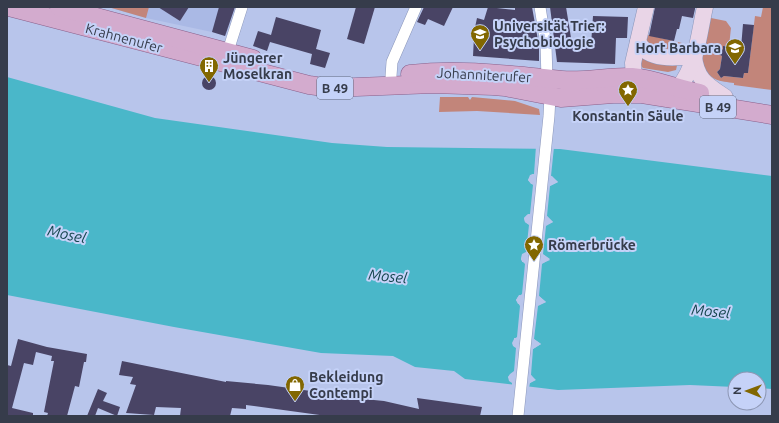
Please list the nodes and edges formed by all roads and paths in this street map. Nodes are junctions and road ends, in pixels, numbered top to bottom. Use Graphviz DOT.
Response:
graph roads {
  1 [pos="9,7"];
  2 [pos="59,7"];
  3 [pos="242,7"];
  4 [pos="416,7"];
  5 [pos="540,7"];
  6 [pos="646,7"];
  7 [pos="705,7"];
  8 [pos="638,42"];
  9 [pos="694,56"];
  10 [pos="236,58"];
  11 [pos="634,78"];
  12 [pos="396,81"];
  13 [pos="548,87"];
  14 [pos="671,93"];
  15 [pos="642,94"];
  16 [pos="725,97"];
  17 [pos="772,104"];
  18 [pos="772,115"];
  19 [pos="519,412"];
  1 -- 10 [label="main road, Krahnenufer / B 49"];
  2 -- 10 [label="main road, Krahnenufer / B 49"];
  3 -- 10 [label="street"];
  4 -- 12 [label="street"];
  5 -- 13 [label="street"];
  6 -- 8 [label="main road"];
  7 -- 9 [label="main road"];
  8 -- 9 [label="main road"];
  8 -- 11 [label="main road"];
  9 -- 14 [label="main road"];
  9 -- 16 [label="main road"];
  10 -- 12 [label="main road, Johanniterufer / B 49"];
  11 -- 13 [label="main road, Johanniterufer / B 49"];
  11 -- 14 [label="main road, Johanniterufer / B 49"];
  11 -- 15 [label="main road"];
  12 -- 13 [label="main road, Johanniterufer / B 49"];
  13 -- 15 [label="main road, Johanniterufer / B 49"];
  13 -- 19 [label="street"];
  14 -- 15 [label="main road, Johanniterufer / B 49"];
  14 -- 16 [label="main road, B 49"];
  14 -- 18 [label="main road, B 49"];
  16 -- 17 [label="main road, B 49"];
}
